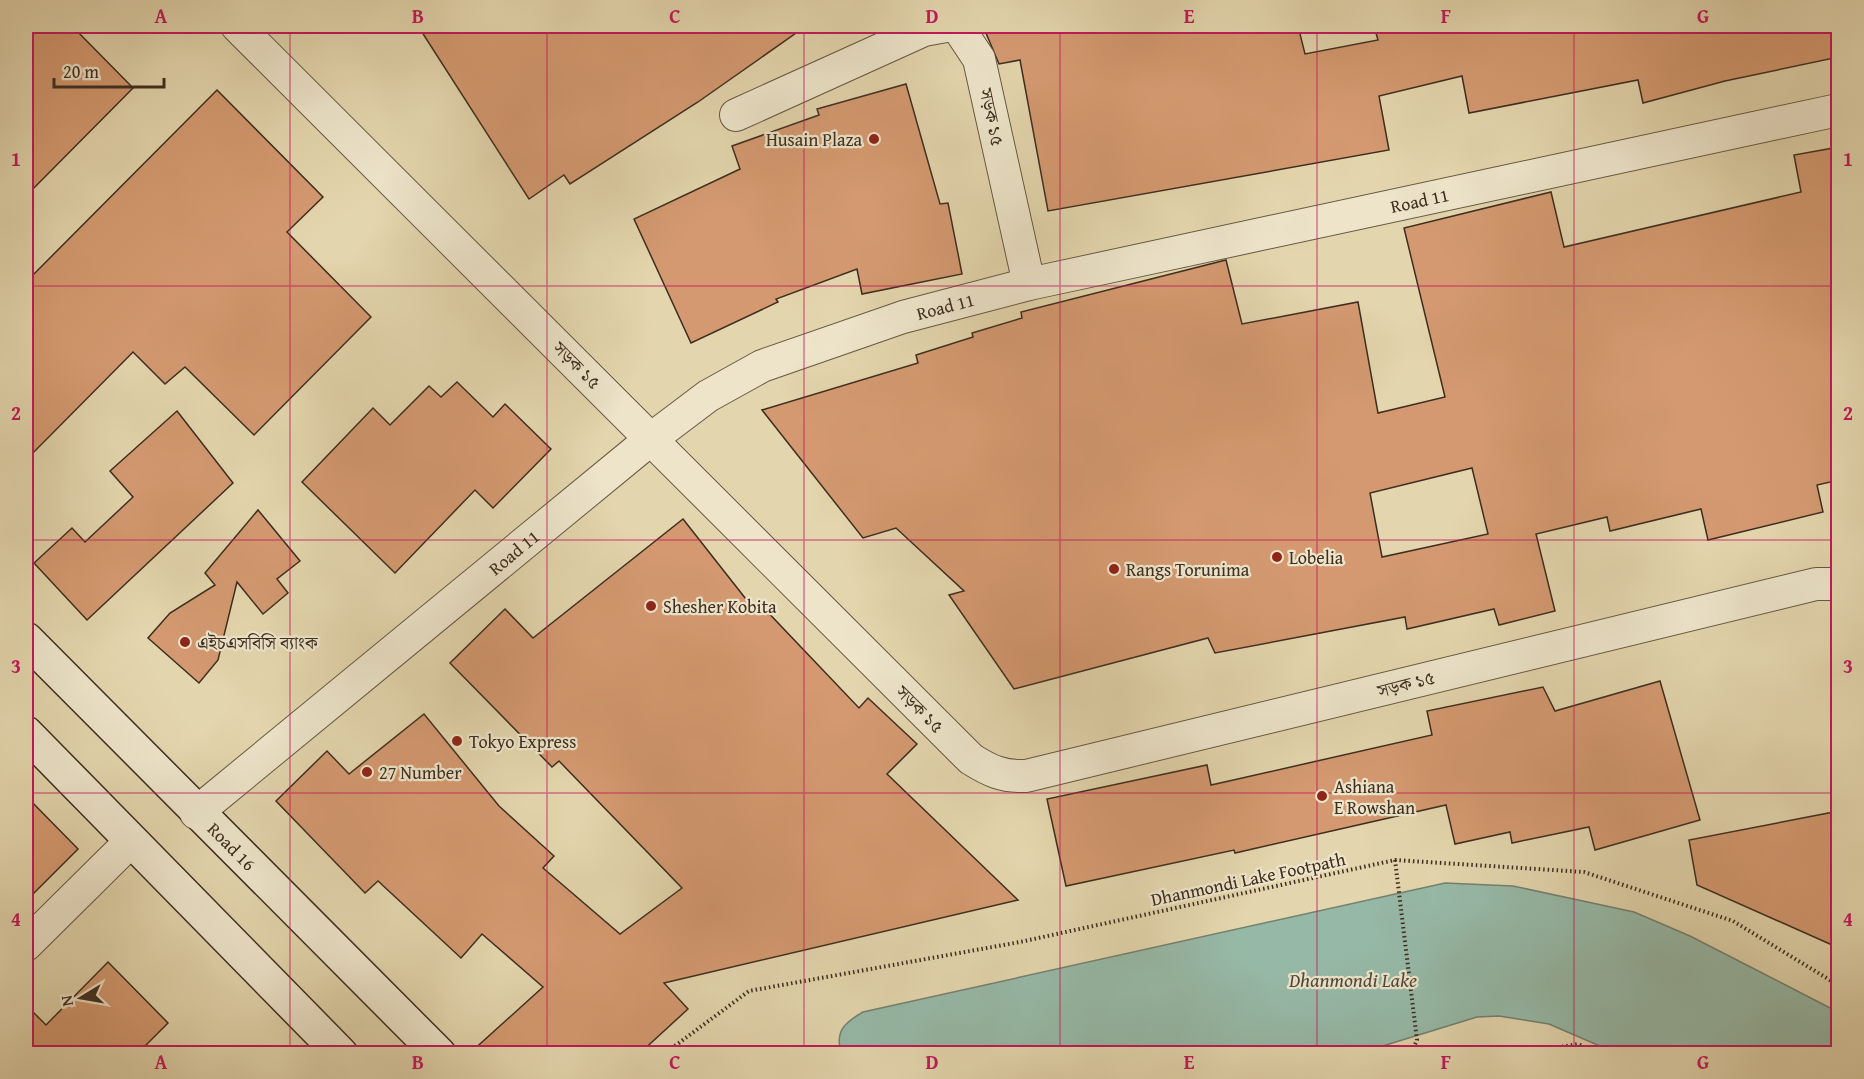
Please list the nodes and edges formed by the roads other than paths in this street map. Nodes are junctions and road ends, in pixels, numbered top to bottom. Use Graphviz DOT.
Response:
graph roads {
  1 [pos="237,26"];
  2 [pos="946,26"];
  3 [pos="957,26"];
  4 [pos="1839,110"];
  5 [pos="736,115"];
  6 [pos="1029,284"];
  7 [pos="651,439"];
  8 [pos="1839,584"];
  9 [pos="26,639"];
  10 [pos="26,733"];
  11 [pos="196,813"];
  12 [pos="131,841"];
  13 [pos="26,945"];
  14 [pos="341,1053"];
  15 [pos="439,1053"];
  1 -- 7 [label="street, সড়ক ১৫"];
  2 -- 5 [label="street"];
  3 -- 6 [label="street, সড়ক ১৫"];
  4 -- 6 [label="street, Road 11"];
  6 -- 7 [label="street, Road 11"];
  7 -- 8 [label="street, সড়ক ১৫"];
  7 -- 11 [label="street, Road 11"];
  9 -- 11 [label="main road, Road 16"];
  10 -- 12 [label="main road"];
  11 -- 15 [label="main road, Road 16"];
  12 -- 13 [label="street"];
  12 -- 14 [label="main road"];
}
